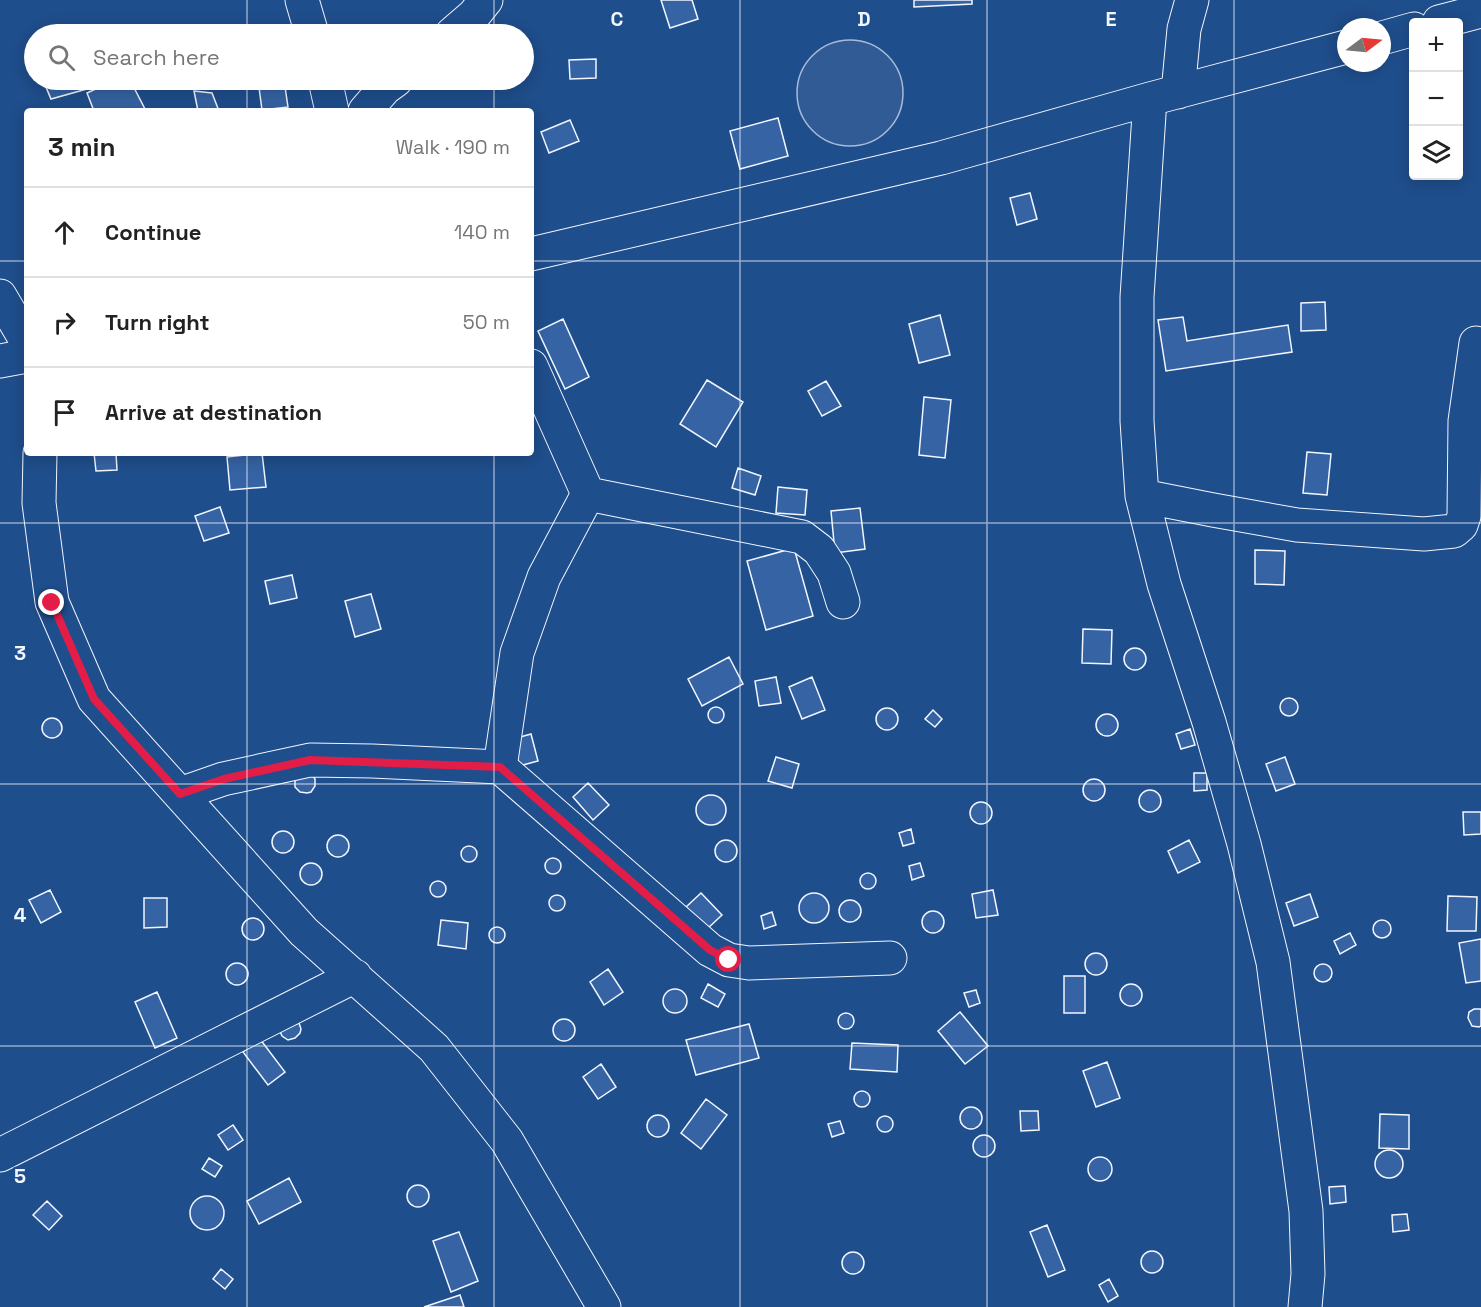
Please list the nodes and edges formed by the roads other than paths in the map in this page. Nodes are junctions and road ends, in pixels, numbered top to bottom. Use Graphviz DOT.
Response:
graph roads {
  1 [pos="302,0"];
  2 [pos="486,0"];
  3 [pos="1192,0"];
  4 [pos="1481,12"];
  5 [pos="1456,18"];
  6 [pos="309,24"];
  7 [pos="464,24"];
  8 [pos="1409,30"];
  9 [pos="1391,35"];
  10 [pos="1337,49"];
  11 [pos="327,90"];
  12 [pos="383,90"];
  13 [pos="1164,95"];
  14 [pos="331,108"];
  15 [pos="368,108"];
  16 [pos="534,253"];
  17 [pos="0,296"];
  18 [pos="24,337"];
  19 [pos="1476,343"];
  20 [pos="24,357"];
  21 [pos="0,361"];
  22 [pos="534,373"];
  23 [pos="40,456"];
  24 [pos="588,494"];
  25 [pos="1142,496"];
  26 [pos="843,602"];
  27 [pos="500,767"];
  28 [pos="180,794"];
  29 [pos="890,958"];
  30 [pos="354,976"];
  31 [pos="0,1155"];
  32 [pos="604,1307"];
  33 [pos="1305,1307"];
  1 -- 6 [label="street"];
  2 -- 7 [label="street"];
  3 -- 13 [label="street"];
  4 -- 5 [label="street"];
  8 -- 9 [label="street"];
  10 -- 13 [label="street"];
  11 -- 14 [label="street"];
  12 -- 15 [label="street"];
  13 -- 16 [label="street"];
  13 -- 25 [label="street"];
  17 -- 18 [label="street"];
  19 -- 25 [label="street"];
  20 -- 21 [label="street"];
  22 -- 24 [label="street"];
  23 -- 28 [label="street"];
  24 -- 26 [label="street"];
  24 -- 27 [label="street"];
  25 -- 33 [label="street"];
  27 -- 28 [label="street"];
  27 -- 29 [label="street"];
  28 -- 30 [label="street"];
  30 -- 31 [label="street"];
  30 -- 32 [label="street"];
}
